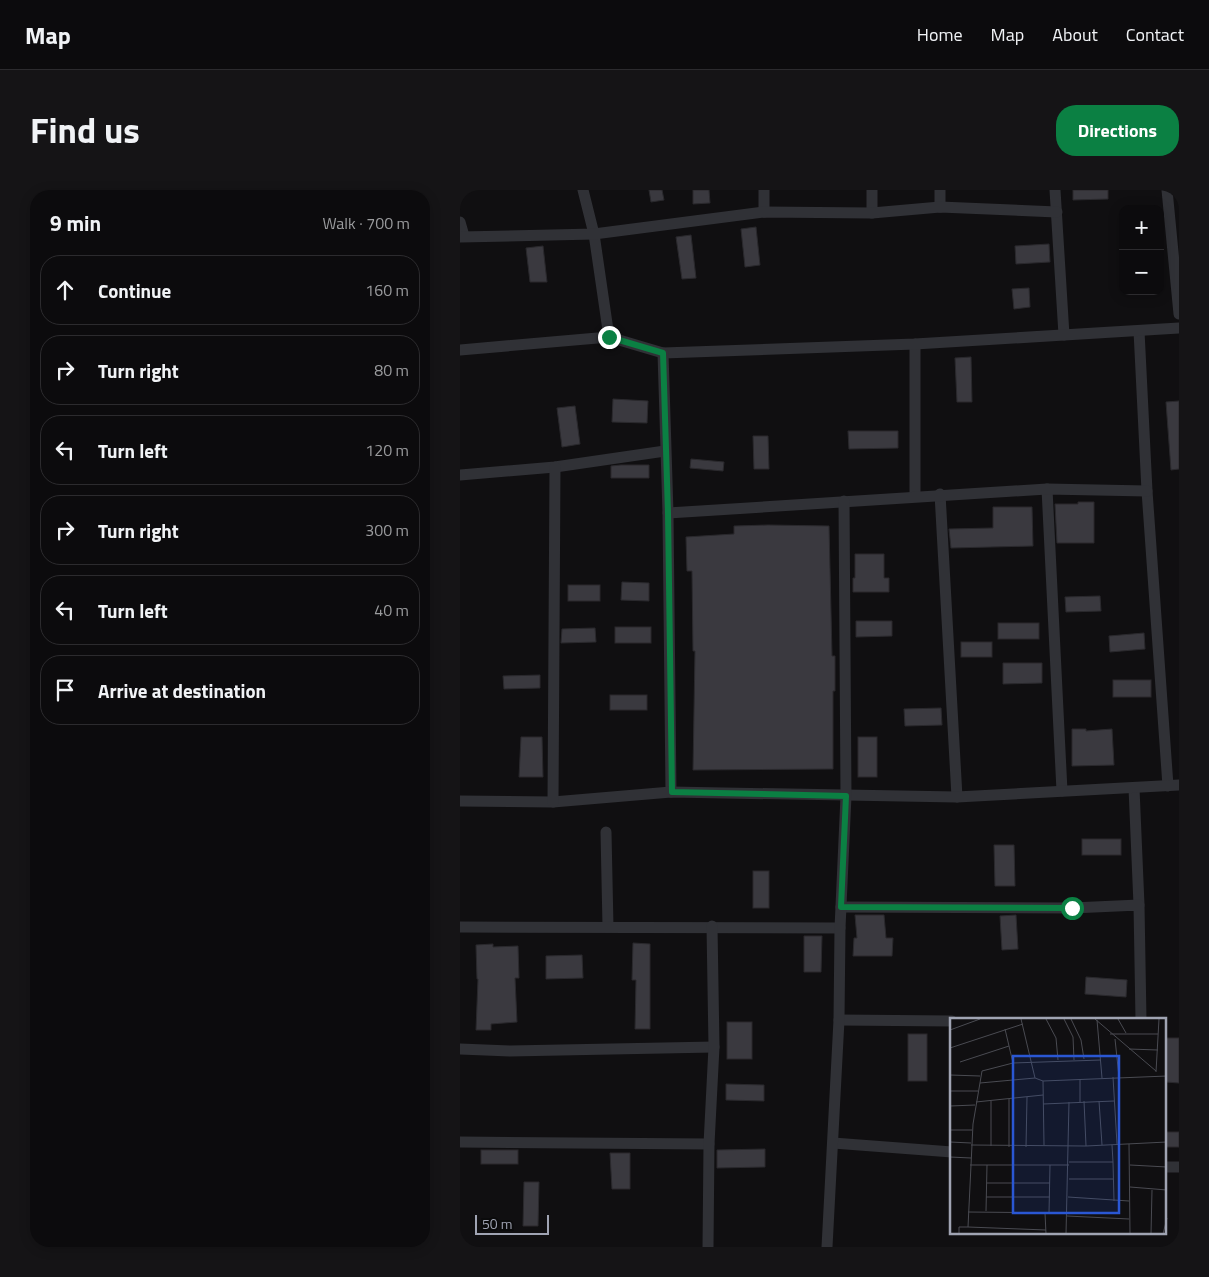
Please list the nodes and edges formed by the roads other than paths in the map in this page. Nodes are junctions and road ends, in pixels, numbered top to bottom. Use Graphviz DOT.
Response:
graph roads {
  1 [pos="583,190"];
  2 [pos="764,190"];
  3 [pos="872,190"];
  4 [pos="940,190"];
  5 [pos="1055,190"];
  6 [pos="1166,190"];
  7 [pos="940,207"];
  8 [pos="764,212"];
  9 [pos="1057,212"];
  10 [pos="872,213"];
  11 [pos="460,222"];
  12 [pos="594,234"];
  13 [pos="462,236"];
  14 [pos="1179,314"];
  15 [pos="1179,328"];
  16 [pos="1139,331"];
  17 [pos="1064,335"];
  18 [pos="609,337"];
  19 [pos="915,344"];
  20 [pos="460,350"];
  21 [pos="663,353"];
  22 [pos="665,451"];
  23 [pos="555,467"];
  24 [pos="460,475"];
  25 [pos="1048,489"];
  26 [pos="1147,491"];
  27 [pos="940,494"];
  28 [pos="915,496"];
  29 [pos="844,501"];
  30 [pos="668,513"];
  31 [pos="1173,786"];
  32 [pos="1134,788"];
  33 [pos="1062,791"];
  34 [pos="672,792"];
  35 [pos="846,796"];
  36 [pos="957,797"];
  37 [pos="460,801"];
  38 [pos="553,802"];
  39 [pos="606,832"];
  40 [pos="1138,905"];
  41 [pos="841,907"];
  42 [pos="712,926"];
  43 [pos="460,927"];
  44 [pos="608,927"];
  45 [pos="840,928"];
  46 [pos="1141,1018"];
  47 [pos="839,1020"];
  48 [pos="950,1021"];
  49 [pos="714,1047"];
  50 [pos="460,1049"];
  51 [pos="460,1142"];
  52 [pos="833,1143"];
  53 [pos="709,1144"];
  54 [pos="950,1152"];
  55 [pos="1166,1167"];
  56 [pos="1179,1167"];
  57 [pos="708,1247"];
  58 [pos="827,1247"];
  1 -- 12 [label="street"];
  2 -- 8 [label="street"];
  3 -- 10 [label="street"];
  4 -- 7 [label="street"];
  5 -- 9 [label="street"];
  6 -- 14 [label="street"];
  7 -- 9 [label="street"];
  7 -- 10 [label="street"];
  8 -- 10 [label="street"];
  8 -- 12 [label="street"];
  9 -- 17 [label="street"];
  11 -- 13 [label="street"];
  12 -- 13 [label="street"];
  12 -- 18 [label="street"];
  15 -- 16 [label="street"];
  16 -- 17 [label="street"];
  16 -- 26 [label="street"];
  17 -- 19 [label="street"];
  18 -- 20 [label="street"];
  18 -- 21 [label="street"];
  19 -- 21 [label="street"];
  19 -- 28 [label="street"];
  21 -- 22 [label="street"];
  22 -- 23 [label="street"];
  22 -- 30 [label="street"];
  23 -- 24 [label="street"];
  23 -- 38 [label="street"];
  25 -- 26 [label="street"];
  25 -- 27 [label="street"];
  25 -- 33 [label="street"];
  26 -- 31 [label="street"];
  27 -- 28 [label="street"];
  27 -- 36 [label="street"];
  28 -- 29 [label="street"];
  29 -- 30 [label="street"];
  29 -- 35 [label="street"];
  30 -- 34 [label="street"];
  31 -- 32 [label="street"];
  32 -- 33 [label="street"];
  32 -- 40 [label="street"];
  33 -- 36 [label="street"];
  34 -- 35 [label="street"];
  34 -- 38 [label="street"];
  35 -- 36 [label="street"];
  35 -- 41 [label="street"];
  37 -- 38 [label="street"];
  39 -- 44 [label="street"];
  40 -- 41 [label="street"];
  40 -- 46 [label="street"];
  41 -- 45 [label="street"];
  42 -- 44 [label="street"];
  42 -- 45 [label="street"];
  42 -- 49 [label="street"];
  43 -- 44 [label="street"];
  45 -- 47 [label="street"];
  47 -- 48 [label="street"];
  47 -- 52 [label="street"];
  49 -- 50 [label="street"];
  49 -- 53 [label="street"];
  51 -- 53 [label="street"];
  52 -- 54 [label="street"];
  52 -- 58 [label="street"];
  53 -- 57 [label="street"];
  55 -- 56 [label="street"];
}
